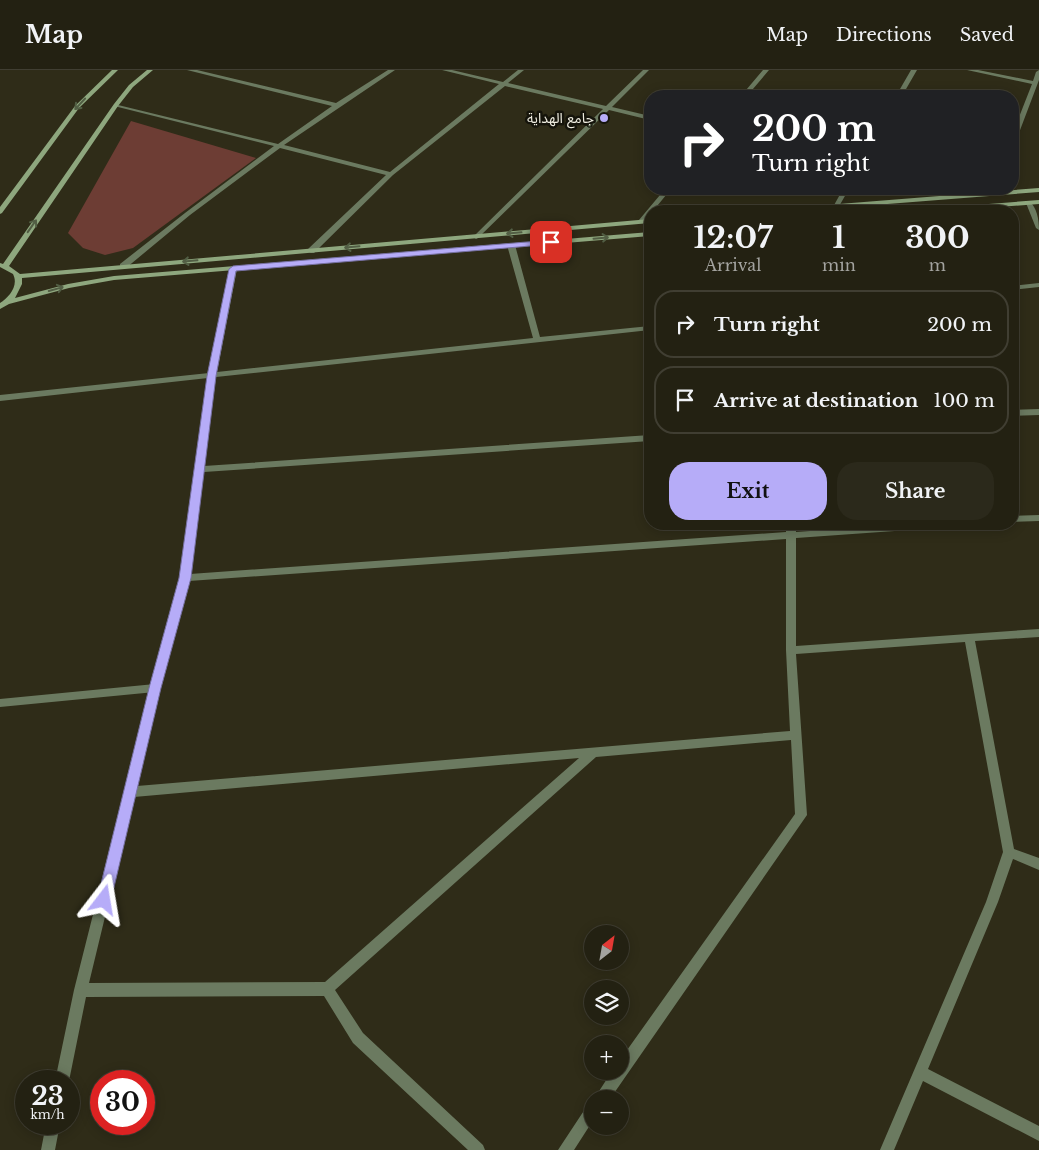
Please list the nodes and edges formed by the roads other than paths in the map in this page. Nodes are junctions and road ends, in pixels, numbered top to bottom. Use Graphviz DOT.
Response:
graph roads {
  1 [pos="115,70"];
  2 [pos="150,70"];
  3 [pos="190,70"];
  4 [pos="392,70"];
  5 [pos="445,70"];
  6 [pos="521,70"];
  7 [pos="646,70"];
  8 [pos="766,70"];
  9 [pos="914,70"];
  10 [pos="970,70"];
  11 [pos="1039,72"];
  12 [pos="1035,83"];
  13 [pos="503,84"];
  14 [pos="749,90"];
  15 [pos="902,90"];
  16 [pos="116,105"];
  17 [pos="336,105"];
  18 [pos="606,108"];
  19 [pos="644,117"];
  20 [pos="1019,126"];
  21 [pos="279,146"];
  22 [pos="391,174"];
  23 [pos="1019,190"];
  24 [pos="1039,190"];
  25 [pos="663,195"];
  26 [pos="956,195"];
  27 [pos="1029,202"];
  28 [pos="1039,202"];
  29 [pos="655,205"];
  30 [pos="856,205"];
  31 [pos="994,205"];
  32 [pos="0,212"];
  33 [pos="644,219"];
  34 [pos="642,221"];
  35 [pos="1039,228"];
  36 [pos="644,235"];
  37 [pos="476,237"];
  38 [pos="511,246"];
  39 [pos="311,250"];
  40 [pos="2,266"];
  41 [pos="123,266"];
  42 [pos="233,269"];
  43 [pos="18,276"];
  44 [pos="1039,286"];
  45 [pos="1019,287"];
  46 [pos="9,302"];
  47 [pos="0,307"];
  48 [pos="644,329"];
  49 [pos="537,340"];
  50 [pos="212,376"];
  51 [pos="0,398"];
  52 [pos="1039,412"];
  53 [pos="1019,413"];
  54 [pos="644,438"];
  55 [pos="200,469"];
  56 [pos="1039,518"];
  57 [pos="1019,519"];
  58 [pos="780,530"];
  59 [pos="792,530"];
  60 [pos="185,578"];
  61 [pos="1039,633"];
  62 [pos="969,638"];
  63 [pos="791,650"];
  64 [pos="155,688"];
  65 [pos="0,703"];
  66 [pos="797,735"];
  67 [pos="594,752"];
  68 [pos="131,792"];
  69 [pos="1009,852"];
  70 [pos="1039,864"];
  71 [pos="328,989"];
  72 [pos="81,990"];
  73 [pos="64,1070"];
  74 [pos="922,1073"];
  75 [pos="608,1090"];
  76 [pos="584,1124"];
  77 [pos="1039,1134"];
  78 [pos="51,1135"];
  79 [pos="48,1150"];
  80 [pos="478,1150"];
  81 [pos="566,1150"];
  82 [pos="888,1150"];
  1 -- 32 [label="main road, one-way"];
  2 -- 16 [label="main road"];
  3 -- 17 [label="street"];
  4 -- 17 [label="street"];
  5 -- 13 [label="street"];
  6 -- 13 [label="street"];
  7 -- 18 [label="street"];
  8 -- 14 [label="street"];
  9 -- 15 [label="street"];
  10 -- 12 [label="street"];
  11 -- 12 [label="street"];
  12 -- 20 [label="street"];
  13 -- 18 [label="street"];
  13 -- 22 [label="street"];
  16 -- 21 [label="street"];
  40 -- 16 [label="main road, one-way"];
  17 -- 21 [label="street"];
  18 -- 19 [label="street"];
  18 -- 37 [label="street"];
  21 -- 22 [label="street"];
  21 -- 41 [label="street"];
  22 -- 39 [label="street"];
  23 -- 24 [label="main road"];
  25 -- 29 [label="street"];
  26 -- 30 [label="main road"];
  27 -- 28 [label="main road"];
  27 -- 31 [label="main road"];
  27 -- 35 [label="street"];
  33 -- 34 [label="street"];
  34 -- 37 [label="main road, one-way"];
  38 -- 36 [label="main road, one-way"];
  37 -- 39 [label="main road, one-way"];
  38 -- 42 [label="main road"];
  38 -- 49 [label="street"];
  39 -- 41 [label="main road, one-way"];
  40 -- 43 [label="main road"];
  41 -- 43 [label="main road"];
  46 -- 42 [label="main road, one-way"];
  42 -- 50 [label="street"];
  43 -- 46 [label="main road"];
  44 -- 45 [label="street"];
  46 -- 47 [label="main road"];
  48 -- 49 [label="street"];
  49 -- 50 [label="street"];
  50 -- 51 [label="street"];
  50 -- 55 [label="street"];
  52 -- 53 [label="street"];
  54 -- 55 [label="street"];
  55 -- 60 [label="street"];
  56 -- 57 [label="street"];
  58 -- 60 [label="street"];
  59 -- 63 [label="street"];
  60 -- 64 [label="street"];
  61 -- 62 [label="street"];
  62 -- 63 [label="street"];
  62 -- 69 [label="street"];
  63 -- 66 [label="street"];
  64 -- 65 [label="street"];
  64 -- 68 [label="street"];
  66 -- 67 [label="street"];
  66 -- 75 [label="street"];
  67 -- 68 [label="street"];
  67 -- 71 [label="street"];
  68 -- 72 [label="street"];
  69 -- 70 [label="street"];
  69 -- 74 [label="street"];
  71 -- 72 [label="street"];
  71 -- 80 [label="street"];
  72 -- 73 [label="street"];
  74 -- 77 [label="street"];
  74 -- 82 [label="street"];
  76 -- 81 [label="street"];
  78 -- 79 [label="street"];
}
